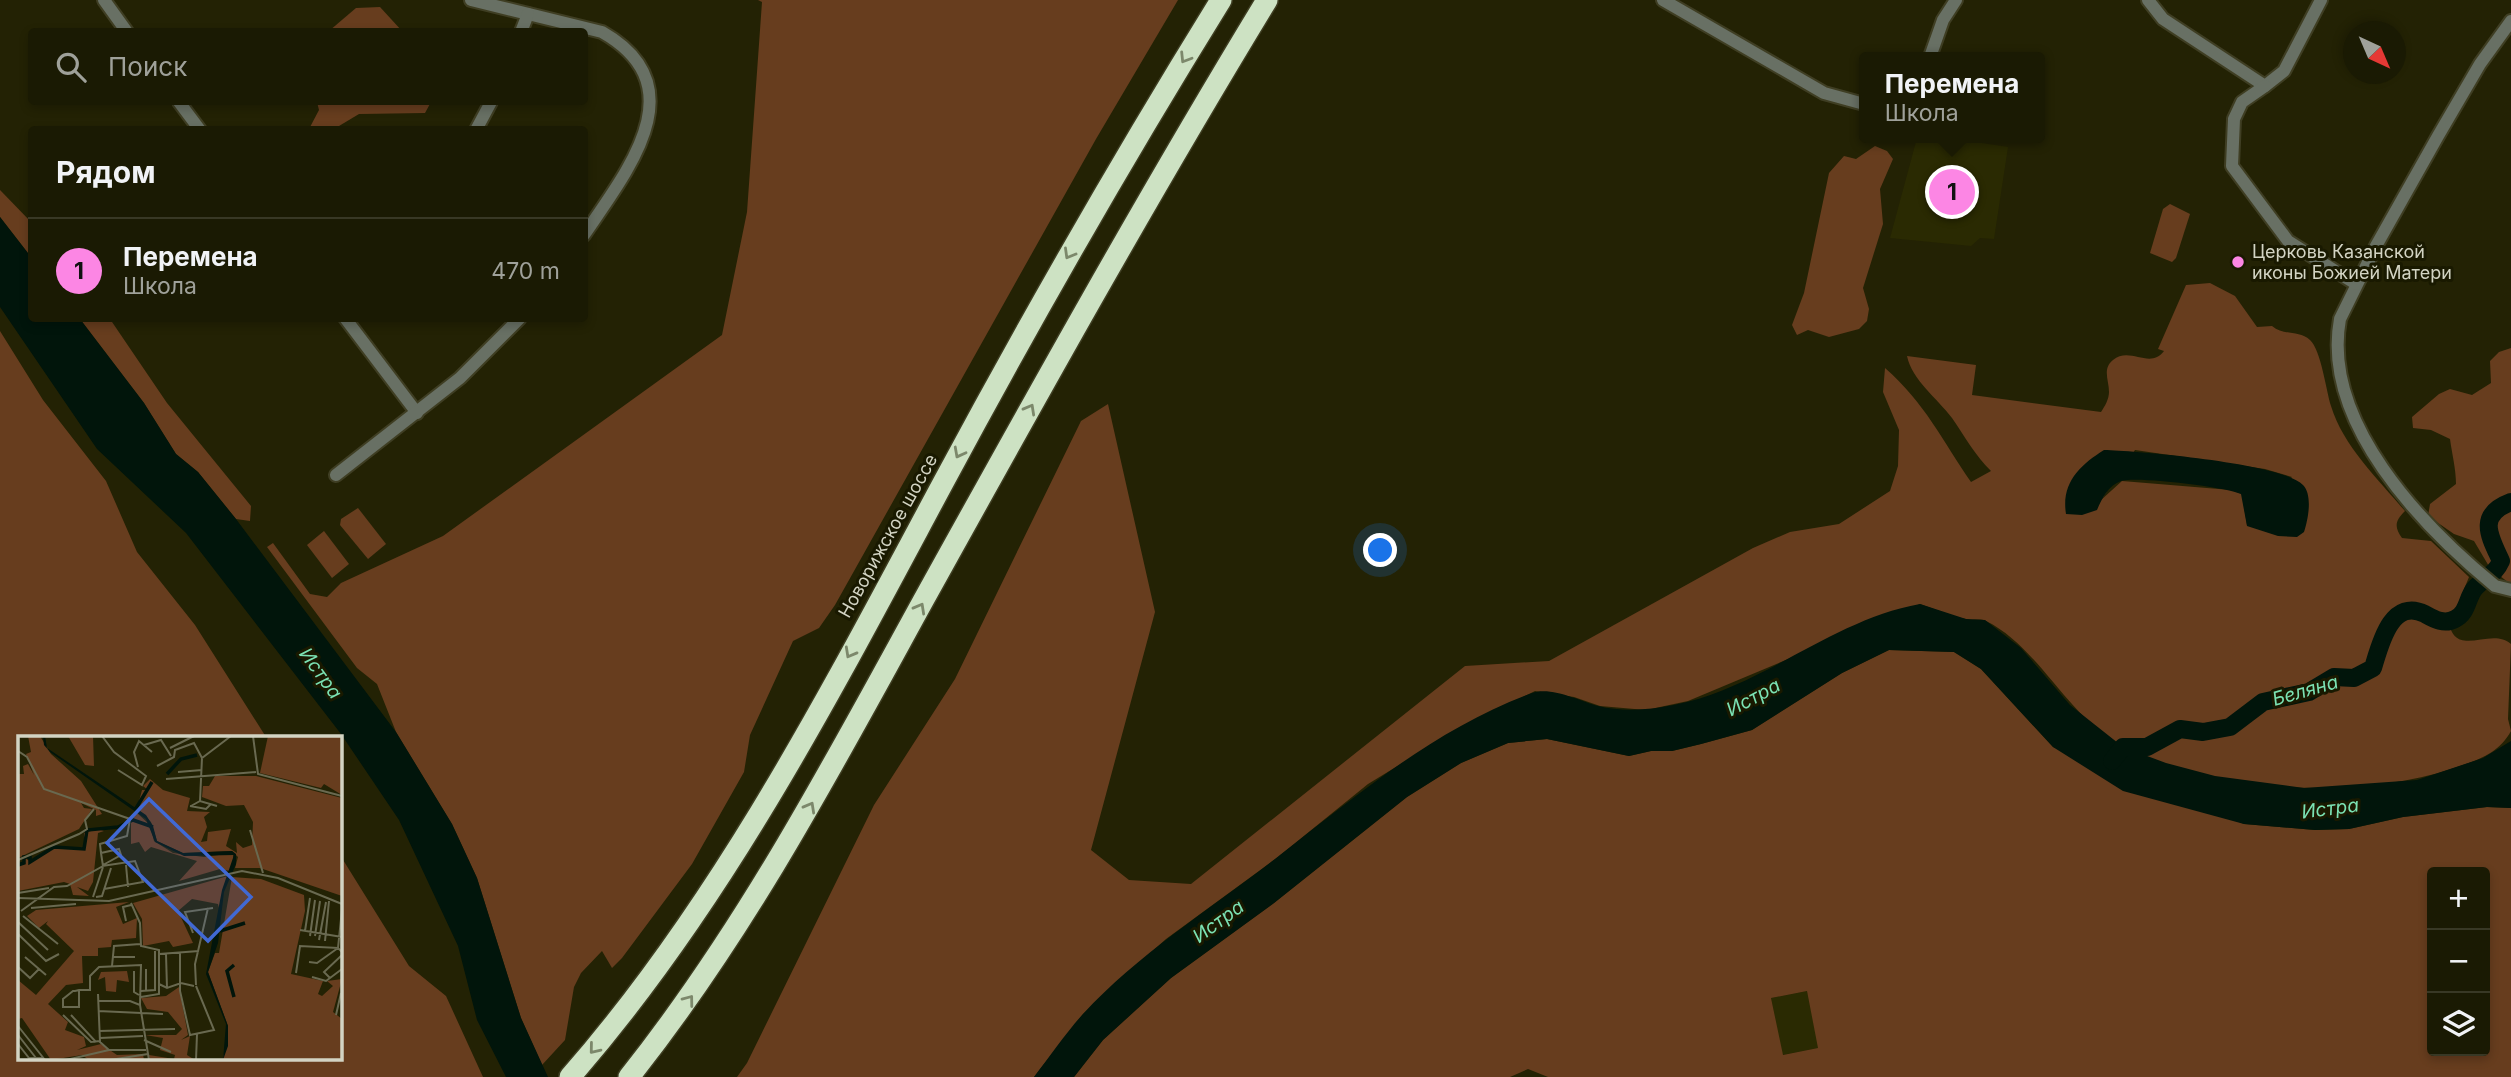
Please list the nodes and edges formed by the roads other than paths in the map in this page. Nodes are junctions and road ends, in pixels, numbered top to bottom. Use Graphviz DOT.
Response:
graph roads {
  1 [pos="104,0"];
  2 [pos="471,0"];
  3 [pos="1221,0"];
  4 [pos="1267,0"];
  5 [pos="1663,0"];
  6 [pos="1956,0"];
  7 [pos="2148,0"];
  8 [pos="2321,0"];
  9 [pos="528,15"];
  10 [pos="2511,22"];
  11 [pos="124,28"];
  12 [pos="523,28"];
  13 [pos="585,28"];
  14 [pos="588,29"];
  15 [pos="1932,52"];
  16 [pos="2265,86"];
  17 [pos="1859,103"];
  18 [pos="181,105"];
  19 [pos="489,105"];
  20 [pos="197,126"];
  21 [pos="478,126"];
  22 [pos="588,228"];
  23 [pos="2356,284"];
  24 [pos="348,322"];
  25 [pos="516,322"];
  26 [pos="417,413"];
  27 [pos="336,475"];
  28 [pos="2511,590"];
  29 [pos="570,1077"];
  30 [pos="629,1077"];
  1 -- 11 [label="street"];
  2 -- 9 [label="street"];
  3 -- 29 [label="highway, Новорижское шоссе, one-way"];
  30 -- 4 [label="highway, one-way"];
  5 -- 17 [label="street"];
  6 -- 15 [label="street"];
  7 -- 16 [label="street"];
  8 -- 16 [label="street"];
  9 -- 12 [label="street"];
  9 -- 13 [label="street"];
  10 -- 23 [label="street"];
  14 -- 22 [label="street"];
  16 -- 23 [label="street"];
  18 -- 20 [label="street"];
  19 -- 21 [label="street"];
  23 -- 28 [label="street"];
  24 -- 26 [label="street"];
  25 -- 26 [label="street"];
  26 -- 27 [label="street"];
}
